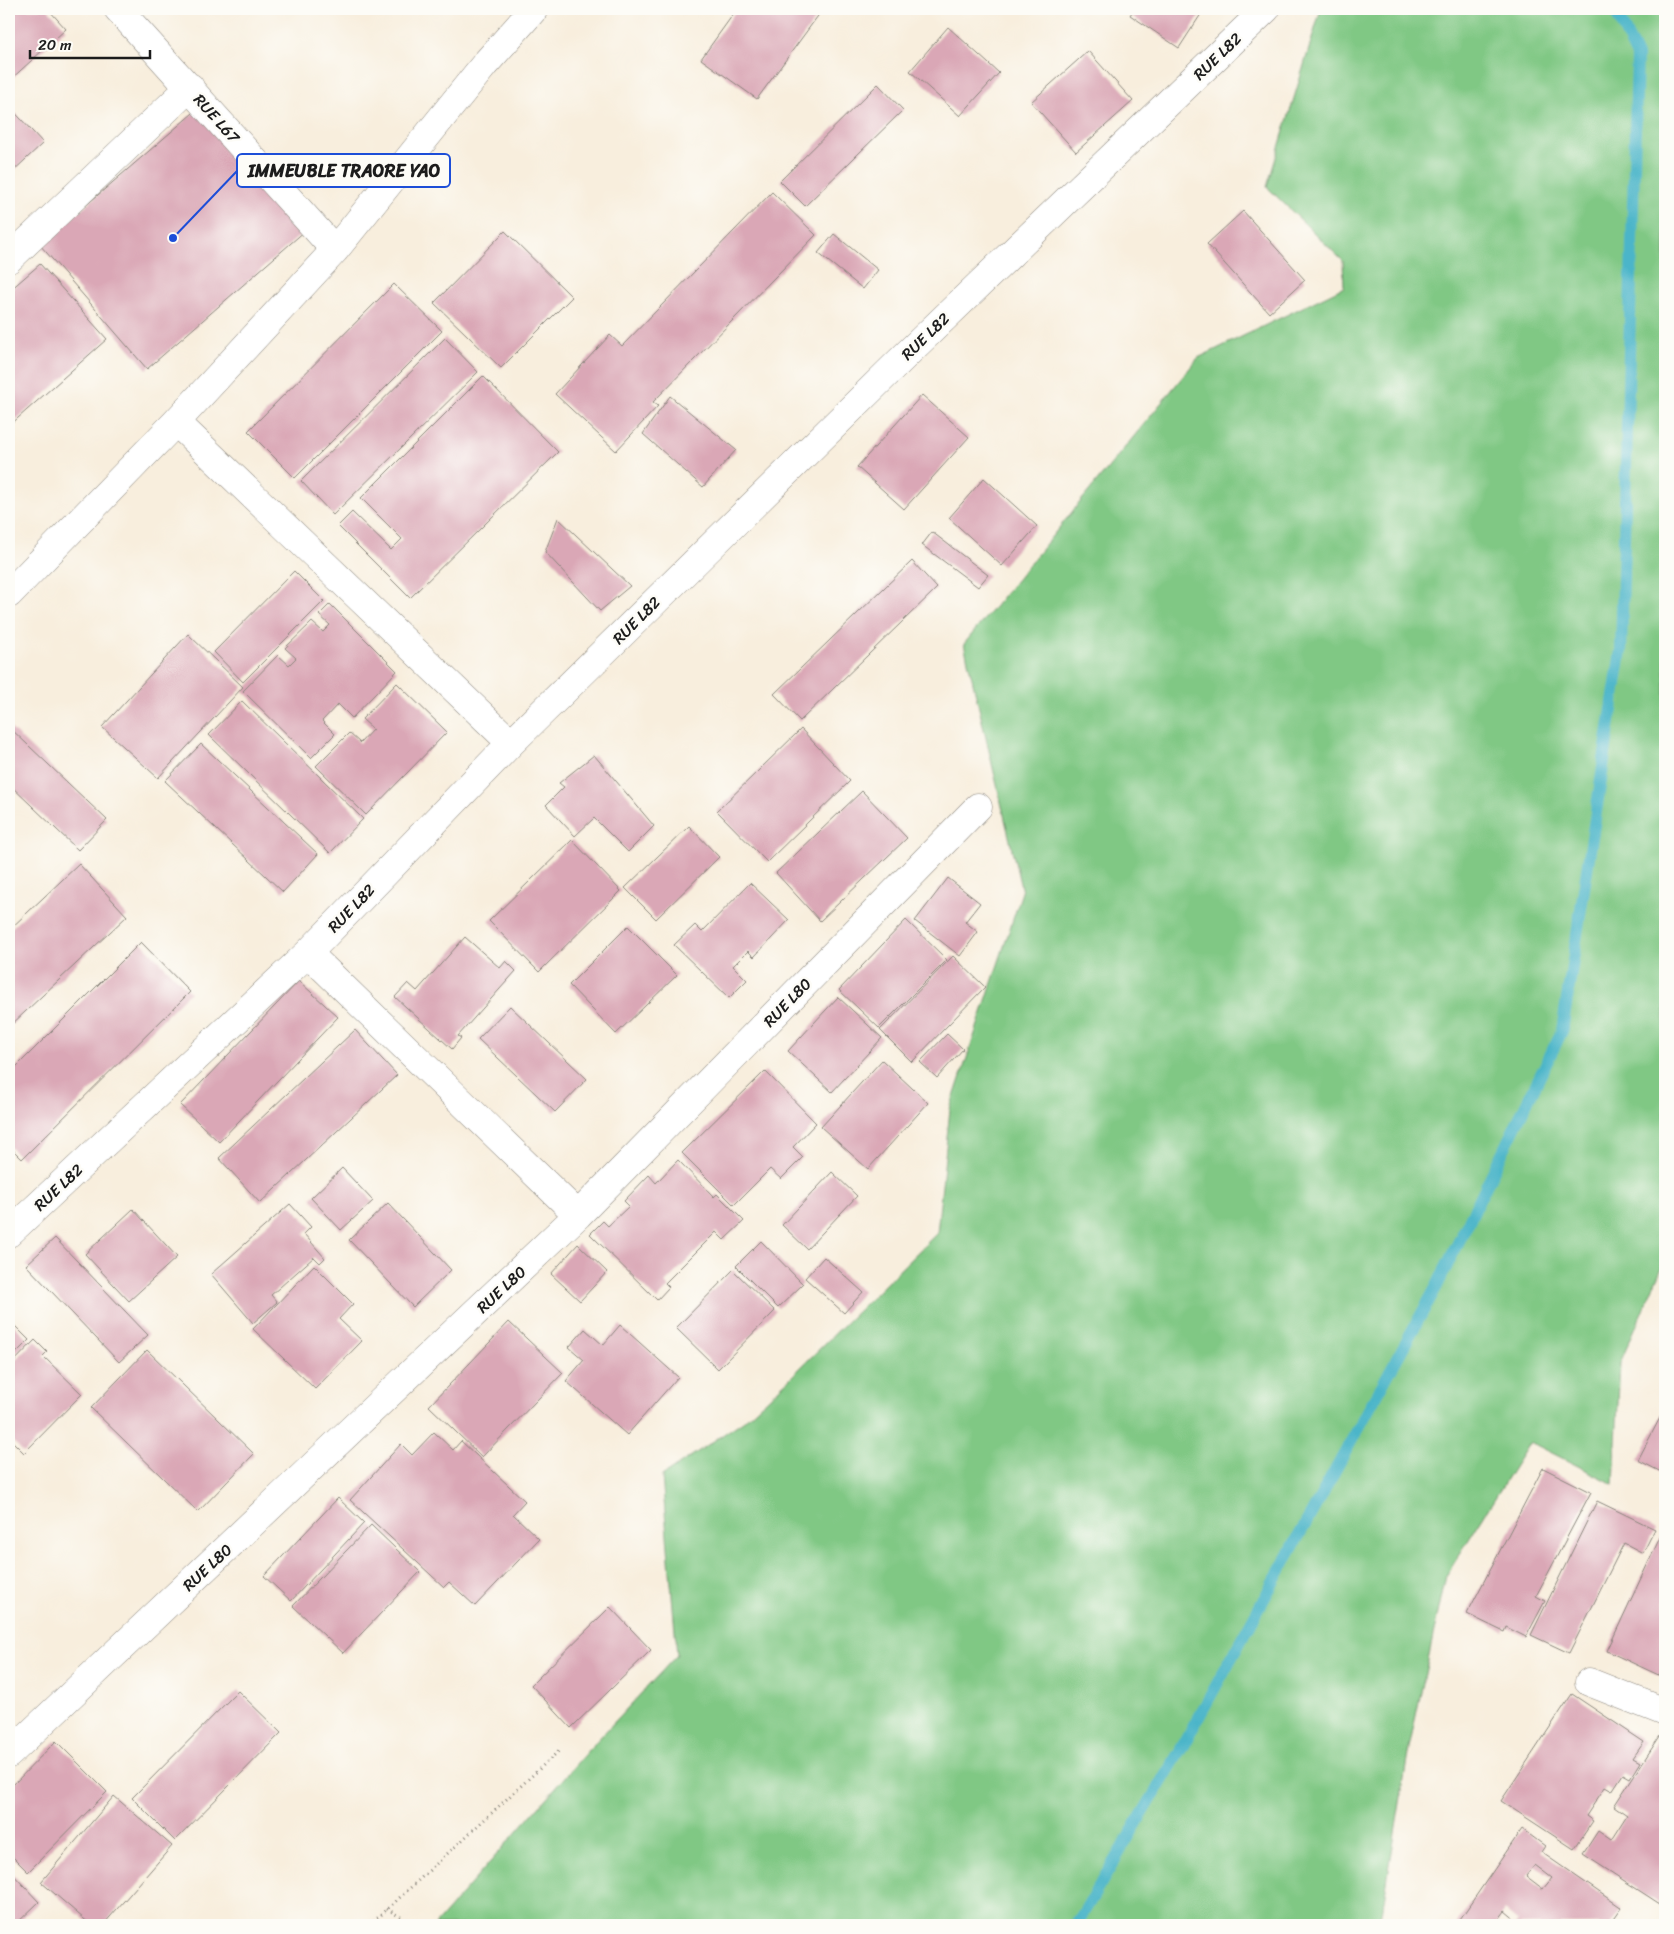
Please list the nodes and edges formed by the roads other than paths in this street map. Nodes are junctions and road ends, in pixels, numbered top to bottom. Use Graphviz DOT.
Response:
graph roads {
  1 [pos="118,9"];
  2 [pos="534,9"];
  3 [pos="1266,9"];
  4 [pos="190,87"];
  5 [pos="335,250"];
  6 [pos="9,259"];
  7 [pos="176,422"];
  8 [pos="9,594"];
  9 [pos="511,743"];
  10 [pos="978,807"];
  11 [pos="308,953"];
  12 [pos="578,1215"];
  13 [pos="9,1233"];
  14 [pos="1590,1682"];
  15 [pos="1665,1712"];
  16 [pos="9,1754"];
  1 -- 4 [label="street, RUE L67"];
  2 -- 5 [label="street"];
  3 -- 9 [label="street, RUE L82"];
  4 -- 5 [label="street, RUE L67"];
  4 -- 6 [label="street"];
  5 -- 7 [label="street"];
  7 -- 8 [label="street"];
  7 -- 9 [label="street"];
  9 -- 11 [label="street, RUE L82"];
  10 -- 12 [label="street, RUE L80"];
  11 -- 12 [label="street"];
  11 -- 13 [label="street, RUE L82"];
  12 -- 16 [label="street, RUE L80"];
  14 -- 15 [label="street"];
}
